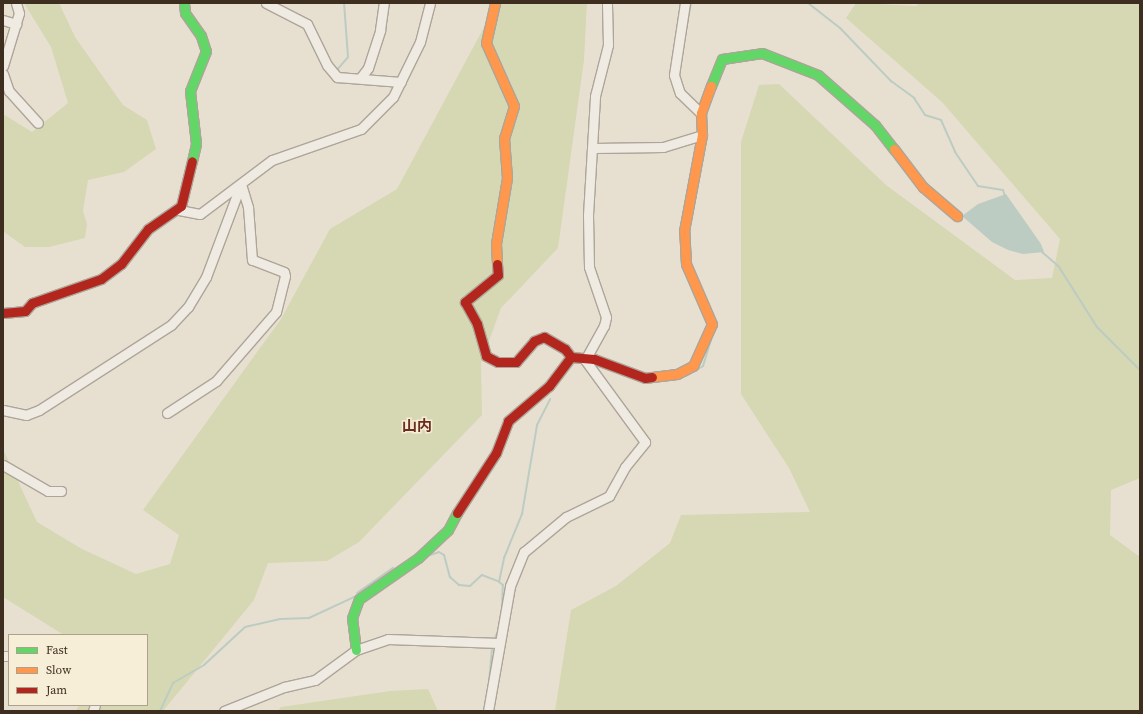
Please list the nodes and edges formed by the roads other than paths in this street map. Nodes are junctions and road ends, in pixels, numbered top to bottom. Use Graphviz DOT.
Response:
graph roads {
  1 [pos="16,3"];
  2 [pos="184,3"];
  3 [pos="266,3"];
  4 [pos="384,3"];
  5 [pos="430,3"];
  6 [pos="495,3"];
  7 [pos="607,3"];
  8 [pos="685,3"];
  9 [pos="3,20"];
  10 [pos="16,24"];
  11 [pos="3,66"];
  12 [pos="3,74"];
  13 [pos="361,77"];
  14 [pos="401,82"];
  15 [pos="703,109"];
  16 [pos="38,123"];
  17 [pos="702,135"];
  18 [pos="594,148"];
  19 [pos="241,184"];
  20 [pos="179,210"];
  21 [pos="957,216"];
  22 [pos="3,313"];
  23 [pos="571,357"];
  24 [pos="585,360"];
  25 [pos="3,410"];
  26 [pos="167,413"];
  27 [pos="3,465"];
  28 [pos="62,491"];
  29 [pos="495,642"];
  30 [pos="356,650"];
  31 [pos="224,711"];
  32 [pos="488,711"];
  1 -- 10 [label="street"];
  2 -- 20 [label="street"];
  3 -- 13 [label="street"];
  4 -- 13 [label="street"];
  5 -- 14 [label="street"];
  6 -- 23 [label="street"];
  7 -- 18 [label="street"];
  8 -- 15 [label="street"];
  9 -- 10 [label="street"];
  10 -- 11 [label="street"];
  12 -- 16 [label="street"];
  13 -- 14 [label="street"];
  14 -- 19 [label="street"];
  15 -- 17 [label="street"];
  15 -- 21 [label="street"];
  17 -- 18 [label="street"];
  17 -- 24 [label="street"];
  18 -- 24 [label="street"];
  19 -- 20 [label="street"];
  19 -- 25 [label="street"];
  19 -- 26 [label="street"];
  20 -- 22 [label="street"];
  23 -- 24 [label="street"];
  23 -- 30 [label="street"];
  24 -- 29 [label="street"];
  27 -- 28 [label="street"];
  29 -- 30 [label="street"];
  29 -- 32 [label="street"];
  30 -- 31 [label="street"];
}
